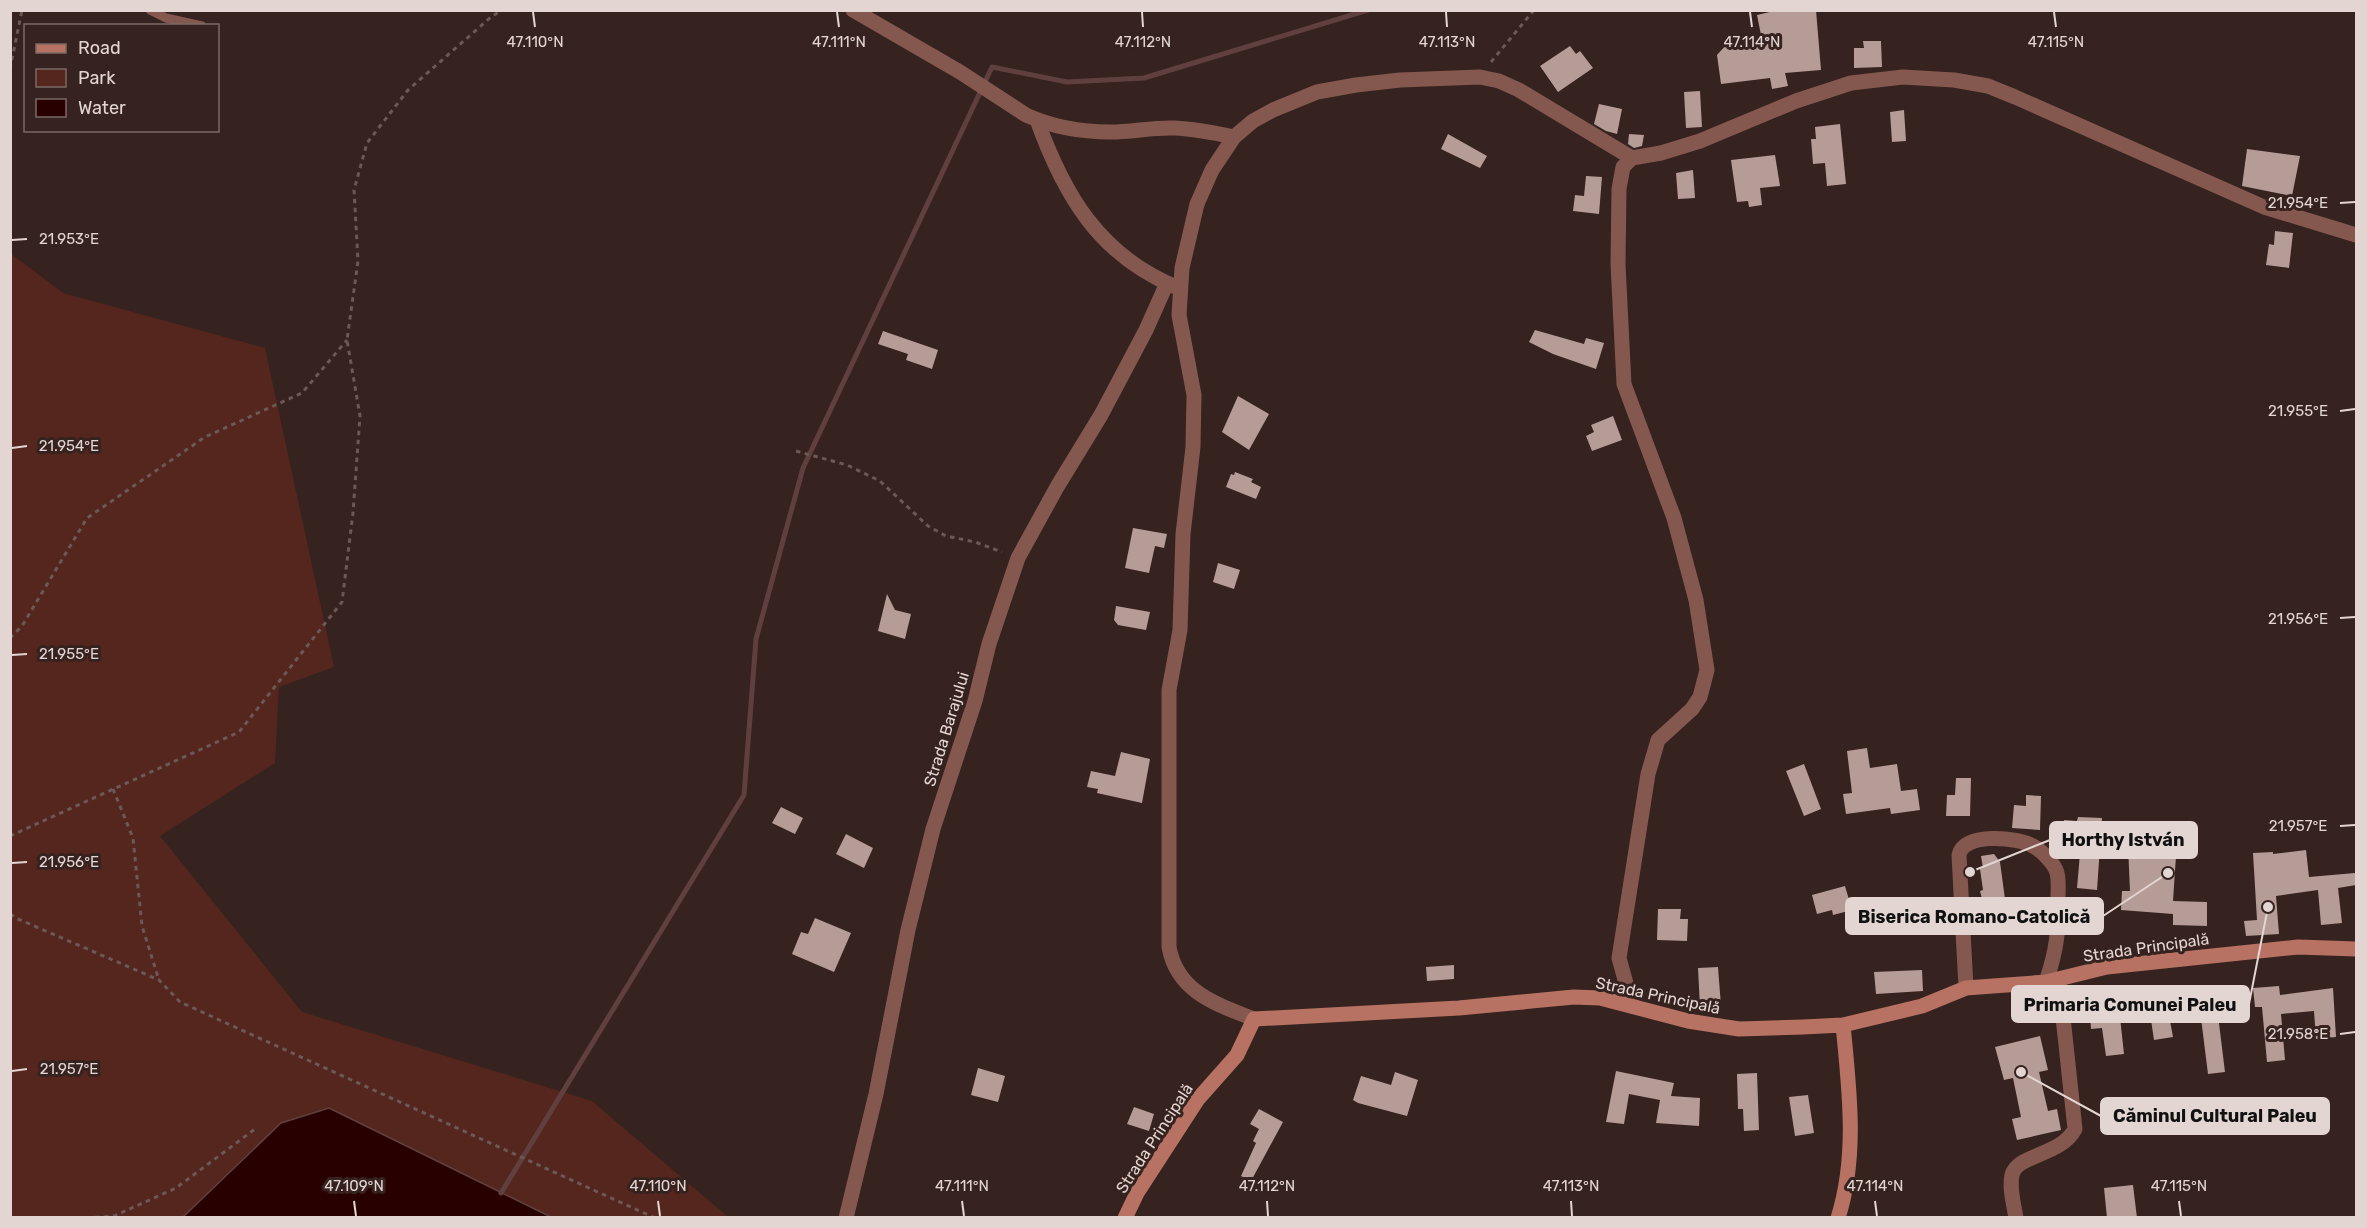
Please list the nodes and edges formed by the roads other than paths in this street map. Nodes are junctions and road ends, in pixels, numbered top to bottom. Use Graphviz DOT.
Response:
graph roads {
  1 [pos="150,10"];
  2 [pos="853,10"];
  3 [pos="193,24"];
  4 [pos="1031,118"];
  5 [pos="1234,137"];
  6 [pos="1632,158"];
  7 [pos="2356,236"];
  8 [pos="1167,284"];
  9 [pos="1181,290"];
  10 [pos="2356,950"];
  11 [pos="2053,981"];
  12 [pos="1966,988"];
  13 [pos="1632,1005"];
  14 [pos="1254,1019"];
  15 [pos="1843,1024"];
  16 [pos="846,1218"];
  17 [pos="1125,1218"];
  18 [pos="1838,1218"];
  19 [pos="2016,1218"];
  1 -- 3 [label="lane"];
  2 -- 4 [label="street"];
  4 -- 5 [label="street"];
  4 -- 8 [label="street"];
  5 -- 6 [label="street"];
  5 -- 9 [label="street"];
  6 -- 7 [label="street"];
  6 -- 13 [label="street"];
  8 -- 9 [label="street"];
  8 -- 16 [label="street, Strada Barajului"];
  9 -- 14 [label="street"];
  10 -- 11 [label="main road, Strada Principală"];
  11 -- 12 [label="main road, Strada Principală"];
  11 -- 12 [label="street"];
  11 -- 19 [label="street"];
  12 -- 15 [label="main road, Strada Principală"];
  13 -- 14 [label="main road, Strada Principală"];
  13 -- 15 [label="main road, Strada Principală"];
  14 -- 17 [label="main road, Strada Principală"];
  15 -- 18 [label="main road"];
}
